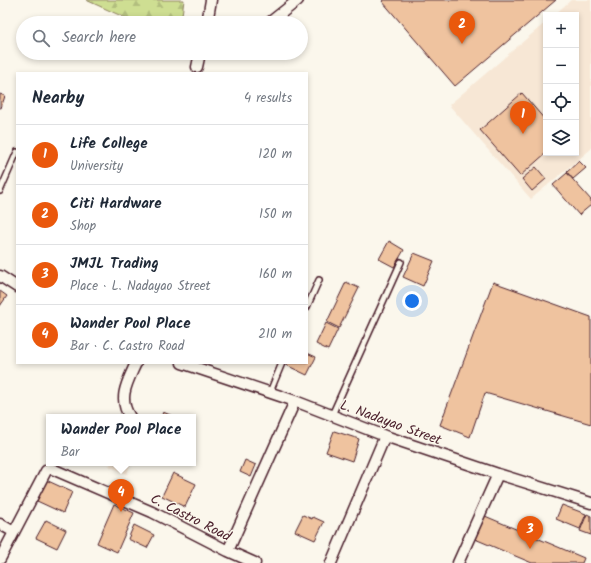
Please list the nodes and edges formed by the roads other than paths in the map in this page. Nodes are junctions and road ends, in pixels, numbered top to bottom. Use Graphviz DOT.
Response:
graph roads {
  1 [pos="211,0"];
  2 [pos="298,0"];
  3 [pos="208,16"];
  4 [pos="278,16"];
  5 [pos="198,60"];
  6 [pos="197,67"];
  7 [pos="16,154"];
  8 [pos="0,191"];
  9 [pos="401,262"];
  10 [pos="0,276"];
  11 [pos="319,280"];
  12 [pos="16,286"];
  13 [pos="308,305"];
  14 [pos="136,364"];
  15 [pos="282,364"];
  16 [pos="197,365"];
  17 [pos="270,392"];
  18 [pos="295,401"];
  19 [pos="129,414"];
  20 [pos="332,415"];
  21 [pos="385,436"];
  22 [pos="498,474"];
  23 [pos="591,503"];
  24 [pos="0,524"];
  25 [pos="14,532"];
  26 [pos="228,551"];
  27 [pos="0,559"];
  28 [pos="255,563"];
  29 [pos="331,563"];
  30 [pos="458,563"];
  1 -- 3 [label="street"];
  2 -- 4 [label="street"];
  5 -- 6 [label="street"];
  7 -- 8 [label="lane"];
  9 -- 20 [label="lane"];
  10 -- 12 [label="street"];
  11 -- 13 [label="lane"];
  14 -- 19 [label="street"];
  15 -- 17 [label="lane"];
  16 -- 17 [label="street, L. Nadayao Street"];
  17 -- 18 [label="street, L. Nadayao Street"];
  18 -- 20 [label="street, L. Nadayao Street"];
  18 -- 26 [label="street"];
  20 -- 21 [label="street, L. Nadayao Street"];
  21 -- 22 [label="street, L. Nadayao Street"];
  21 -- 29 [label="street"];
  22 -- 23 [label="street, L. Nadayao Street"];
  22 -- 30 [label="street"];
  24 -- 25 [label="street"];
  25 -- 26 [label="street, C. Castro Road"];
  25 -- 27 [label="street"];
  26 -- 28 [label="street, C. Castro Road"];
}
